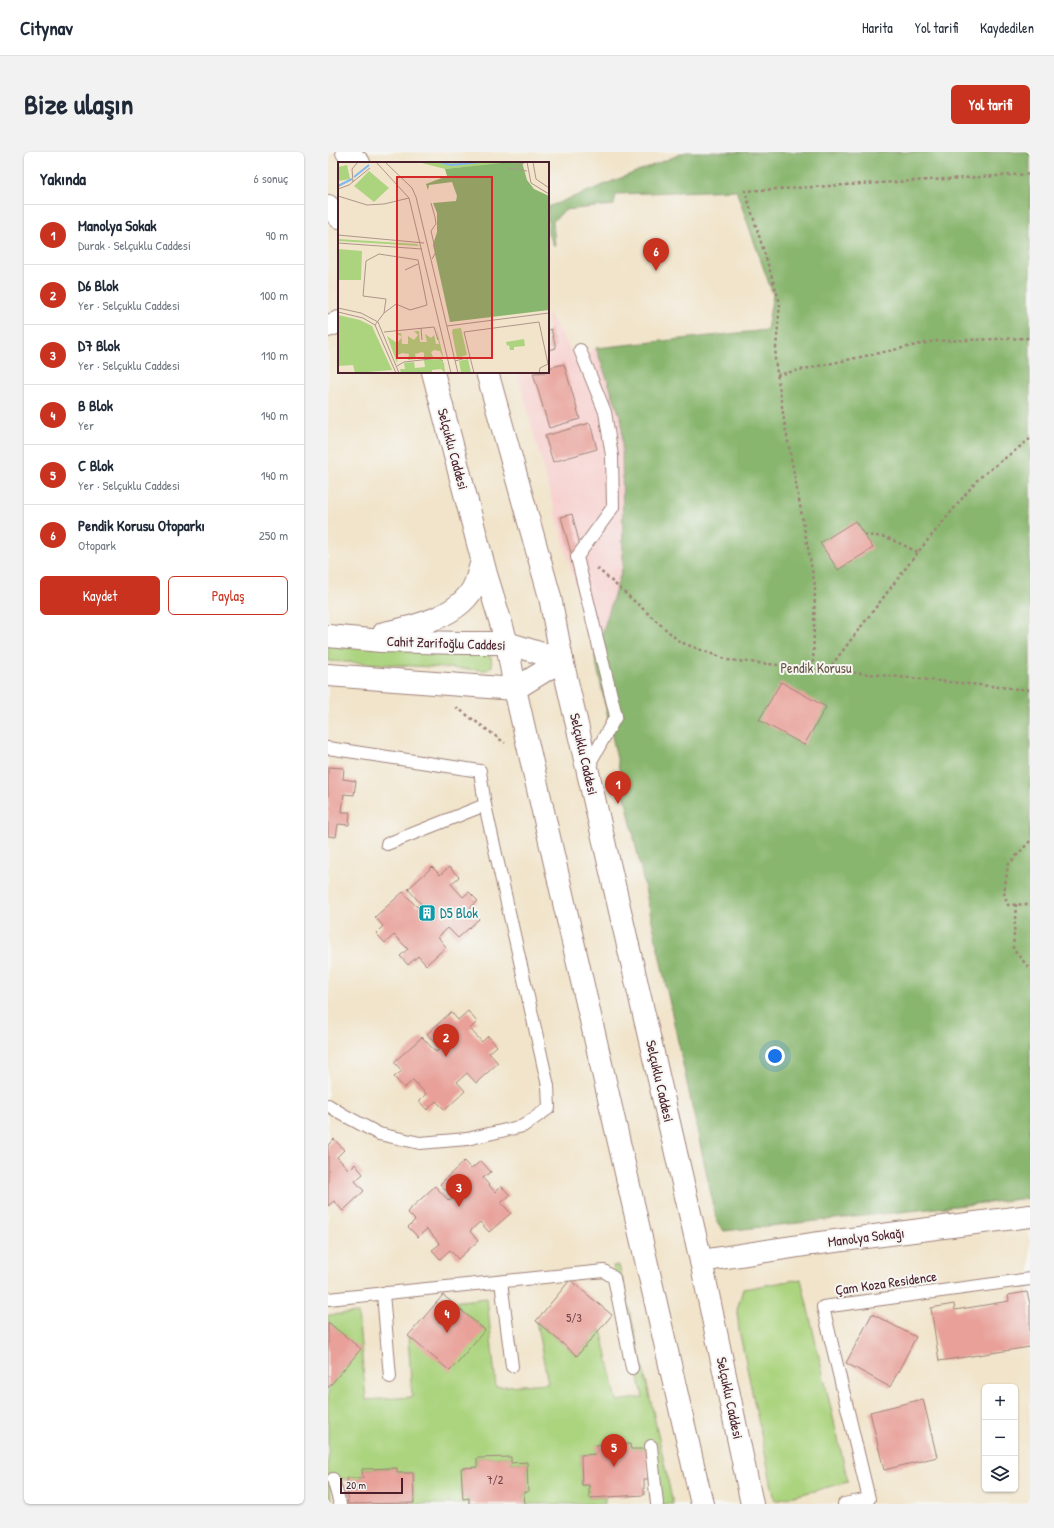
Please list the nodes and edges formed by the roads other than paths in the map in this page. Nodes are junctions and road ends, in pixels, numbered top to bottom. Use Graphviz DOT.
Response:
graph roads {
  1 [pos="348,152"];
  2 [pos="358,162"];
  3 [pos="328,206"];
  4 [pos="338,216"];
  5 [pos="338,322"];
  6 [pos="328,326"];
  7 [pos="580,350"];
  8 [pos="433,373"];
  9 [pos="487,373"];
  10 [pos="482,560"];
  11 [pos="328,636"];
  12 [pos="357,639"];
  13 [pos="507,643"];
  14 [pos="562,660"];
  15 [pos="328,676"];
  16 [pos="515,688"];
  17 [pos="328,748"];
  18 [pos="587,768"];
  19 [pos="485,805"];
  20 [pos="387,844"];
  21 [pos="328,1105"];
  22 [pos="1030,1216"];
  23 [pos="701,1261"];
  24 [pos="1030,1279"];
  25 [pos="501,1282"];
  26 [pos="383,1293"];
  27 [pos="328,1299"];
  28 [pos="512,1366"];
  29 [pos="632,1368"];
  30 [pos="390,1377"];
  31 [pos="651,1446"];
  32 [pos="333,1479"];
  33 [pos="870,1501"];
  34 [pos="340,1504"];
  35 [pos="657,1504"];
  36 [pos="702,1504"];
  37 [pos="752,1504"];
  38 [pos="844,1504"];
  1 -- 2 [label="main road"];
  3 -- 4 [label="main road"];
  5 -- 6 [label="main road"];
  7 -- 18 [label="lane"];
  8 -- 10 [label="main road, Selçuklu Caddesi"];
  9 -- 14 [label="main road, Selçuklu Caddesi"];
  10 -- 12 [label="main road"];
  10 -- 13 [label="main road, Selçuklu Caddesi"];
  11 -- 12 [label="main road, Cahit Zarifoğlu Caddesi"];
  12 -- 13 [label="main road, Cahit Zarifoğlu Caddesi"];
  13 -- 14 [label="main road, Cahit Zarifoğlu Caddesi"];
  13 -- 16 [label="main road, Selçuklu Caddesi"];
  14 -- 16 [label="main road"];
  14 -- 18 [label="main road, Selçuklu Caddesi"];
  15 -- 16 [label="main road"];
  16 -- 36 [label="main road, Selçuklu Caddesi"];
  17 -- 19 [label="lane"];
  18 -- 23 [label="main road, Selçuklu Caddesi"];
  19 -- 20 [label="lane"];
  19 -- 21 [label="lane"];
  22 -- 23 [label="main road, Manolya Sokağı"];
  23 -- 37 [label="main road, Selçuklu Caddesi"];
  24 -- 33 [label="lane, Çam Koza Residence"];
  25 -- 26 [label="lane"];
  25 -- 28 [label="lane"];
  25 -- 29 [label="lane"];
  26 -- 27 [label="lane"];
  26 -- 30 [label="lane"];
  31 -- 35 [label="lane"];
  32 -- 34 [label="lane"];
  33 -- 38 [label="lane, Çam Koza Residence"];
}
